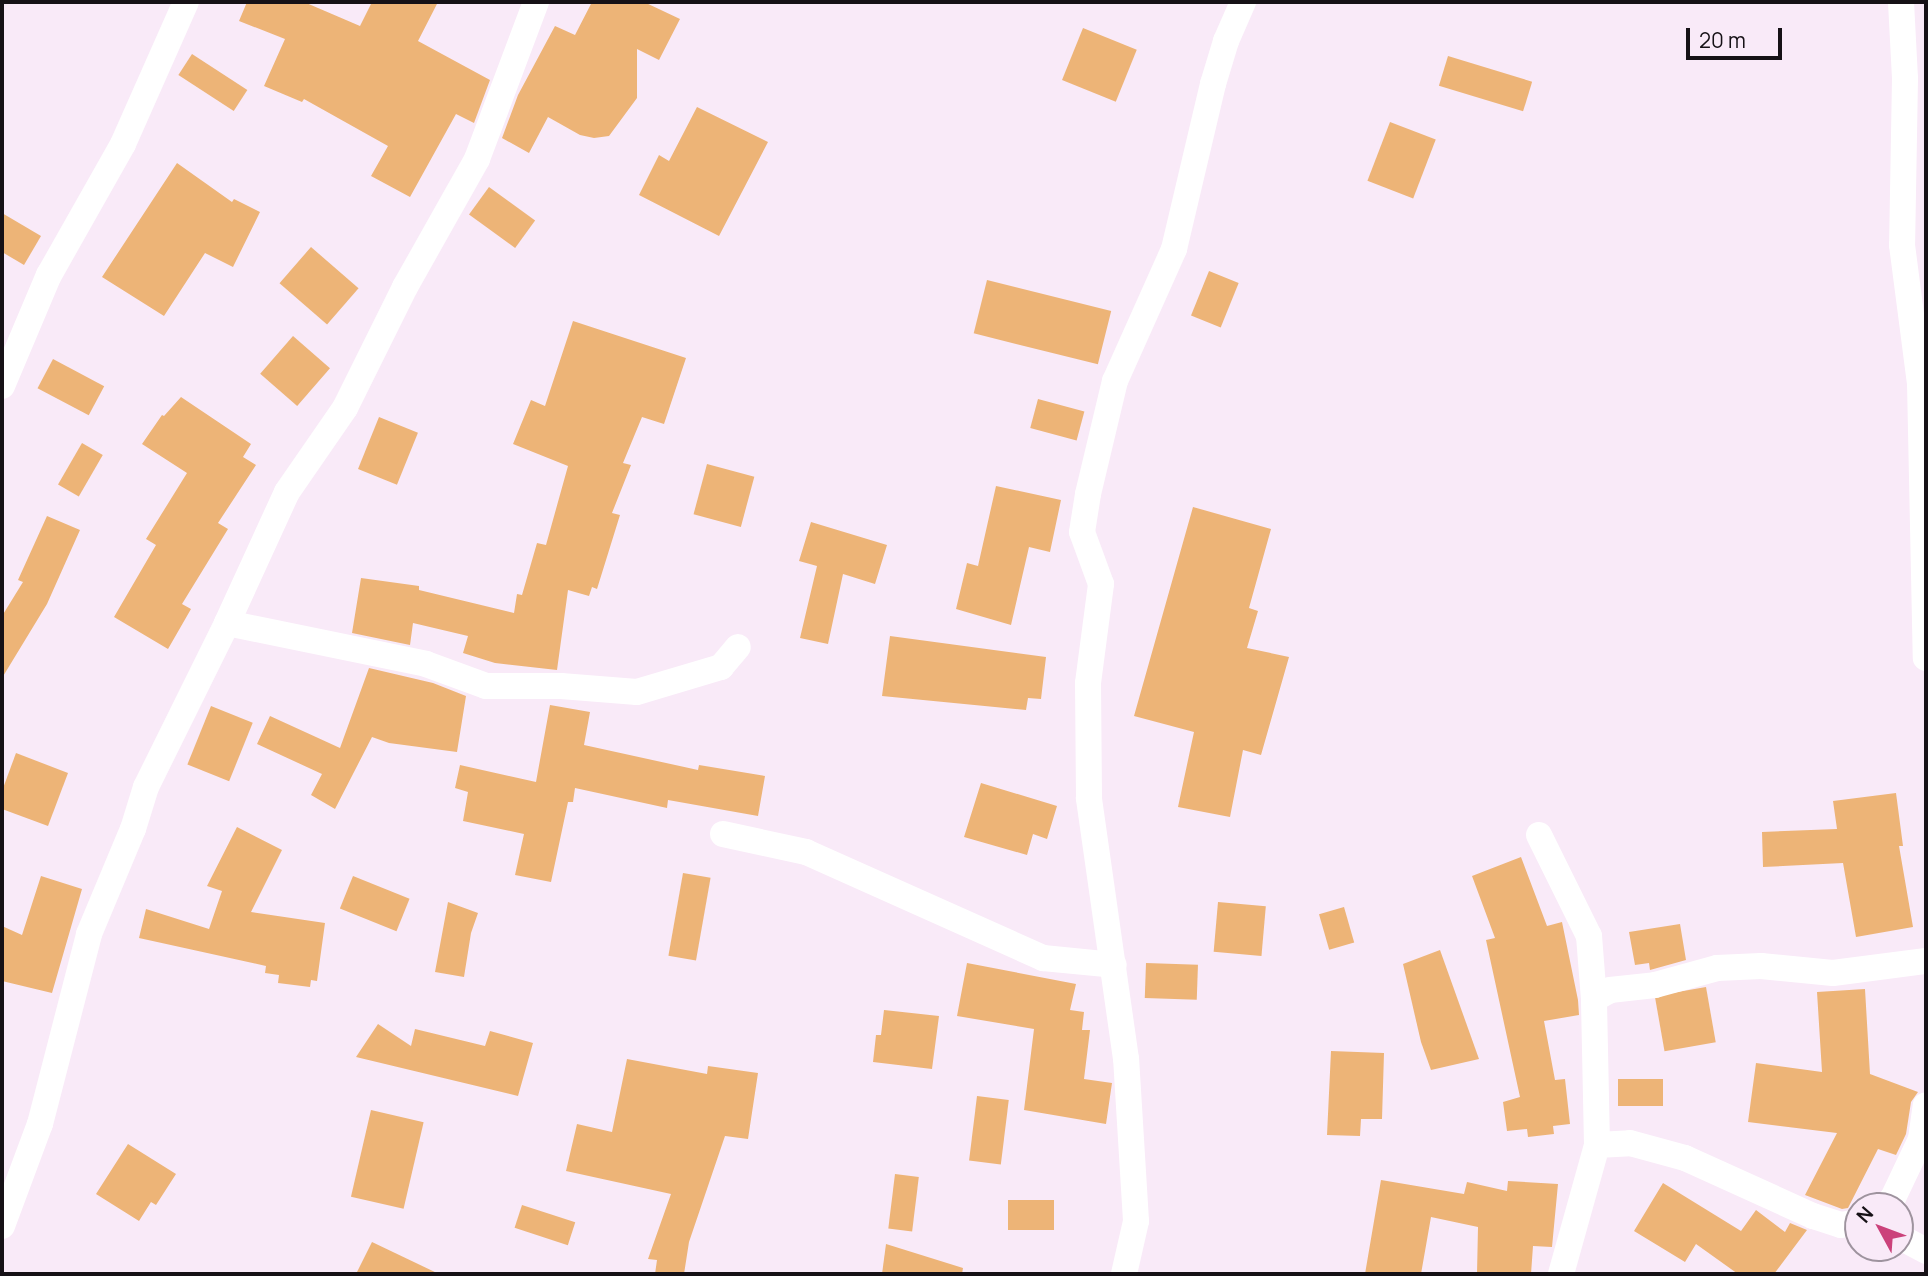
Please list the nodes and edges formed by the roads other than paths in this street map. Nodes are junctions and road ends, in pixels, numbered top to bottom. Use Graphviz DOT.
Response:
graph roads {
  1 [pos="186,2"];
  2 [pos="536,2"];
  3 [pos="1243,2"];
  4 [pos="1901,2"];
  5 [pos="2,387"];
  6 [pos="1925,536"];
  7 [pos="227,623"];
  8 [pos="738,647"];
  9 [pos="1926,658"];
  10 [pos="723,834"];
  11 [pos="1539,835"];
  12 [pos="1926,961"];
  13 [pos="1114,965"];
  14 [pos="1594,999"];
  15 [pos="1926,1105"];
  16 [pos="1597,1144"];
  17 [pos="1896,1192"];
  18 [pos="1844,1224"];
  19 [pos="2,1226"];
  20 [pos="1124,1274"];
  21 [pos="1561,1274"];
  1 -- 5 [label="street"];
  2 -- 7 [label="street"];
  3 -- 13 [label="street"];
  4 -- 6 [label="street"];
  6 -- 9 [label="street"];
  7 -- 8 [label="street"];
  7 -- 19 [label="street"];
  10 -- 13 [label="street"];
  11 -- 14 [label="street"];
  12 -- 14 [label="street"];
  13 -- 20 [label="street"];
  14 -- 16 [label="street"];
  15 -- 17 [label="street"];
  16 -- 18 [label="street"];
  16 -- 21 [label="street"];
}
